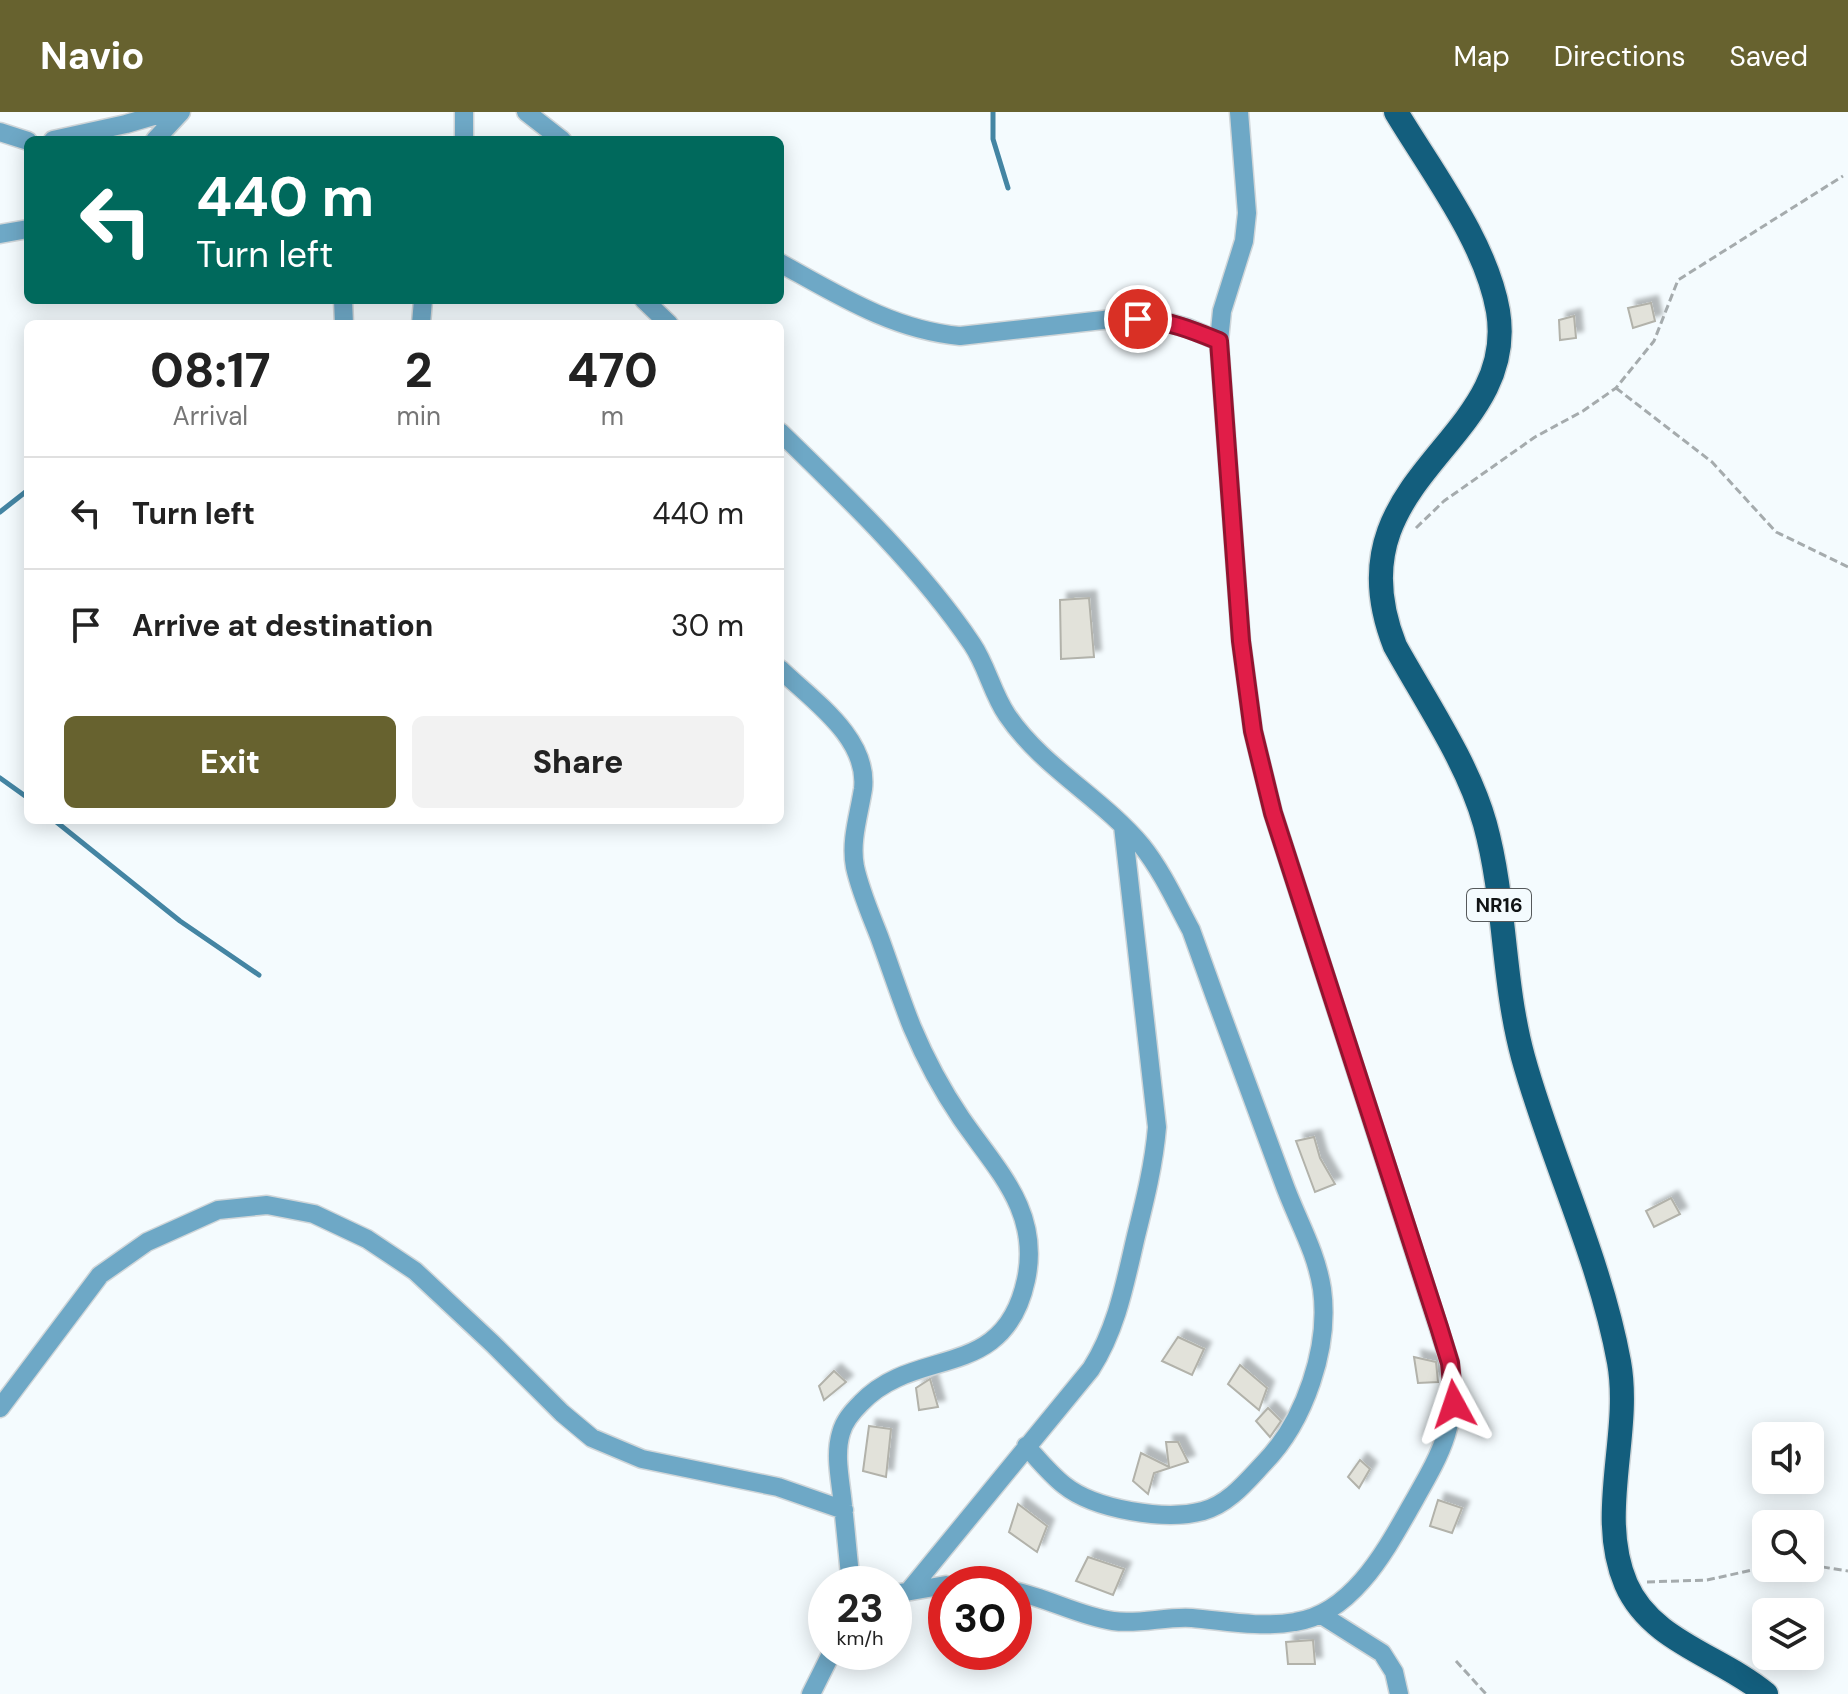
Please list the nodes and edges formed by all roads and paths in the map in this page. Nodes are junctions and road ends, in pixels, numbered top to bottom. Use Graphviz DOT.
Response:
graph roads {
  1 [pos="167,112"];
  2 [pos="181,112"];
  3 [pos="526,112"];
  4 [pos="1239,112"];
  5 [pos="1396,112"];
  6 [pos="0,132"];
  7 [pos="71,136"];
  8 [pos="159,136"];
  9 [pos="557,136"];
  10 [pos="24,140"];
  11 [pos="1843,176"];
  12 [pos="24,230"];
  13 [pos="0,234"];
  14 [pos="784,265"];
  15 [pos="648,304"];
  16 [pos="665,320"];
  17 [pos="1219,341"];
  18 [pos="1616,388"];
  19 [pos="784,436"];
  20 [pos="1412,531"];
  21 [pos="1848,567"];
  22 [pos="784,673"];
  23 [pos="1123,826"];
  24 [pos="0,1408"];
  25 [pos="1026,1446"];
  26 [pos="844,1510"];
  27 [pos="849,1566"];
  28 [pos="1824,1567"];
  29 [pos="1752,1570"];
  30 [pos="1848,1571"];
  31 [pos="912,1579"];
  32 [pos="1625,1583"];
  33 [pos="1032,1596"];
  34 [pos="1320,1614"];
  35 [pos="1456,1661"];
  36 [pos="823,1670"];
  37 [pos="811,1694"];
  38 [pos="1399,1694"];
  39 [pos="1486,1694"];
  40 [pos="1766,1694"];
  1 -- 7 [label="street"];
  2 -- 8 [label="street"];
  3 -- 9 [label="street"];
  4 -- 17 [label="street"];
  5 -- 32 [label="main road, NR16"];
  6 -- 10 [label="street"];
  11 -- 18 [label="path"];
  12 -- 13 [label="street"];
  14 -- 17 [label="street"];
  15 -- 16 [label="street"];
  17 -- 34 [label="street"];
  18 -- 20 [label="path"];
  18 -- 21 [label="path"];
  19 -- 23 [label="street"];
  22 -- 26 [label="street"];
  23 -- 25 [label="street"];
  23 -- 25 [label="street"];
  24 -- 26 [label="street"];
  25 -- 31 [label="street"];
  26 -- 27 [label="street"];
  28 -- 30 [label="path"];
  29 -- 32 [label="path"];
  32 -- 40 [label="main road, NR16"];
  33 -- 34 [label="street"];
  34 -- 38 [label="street"];
  35 -- 39 [label="path"];
  36 -- 37 [label="street"];
}
